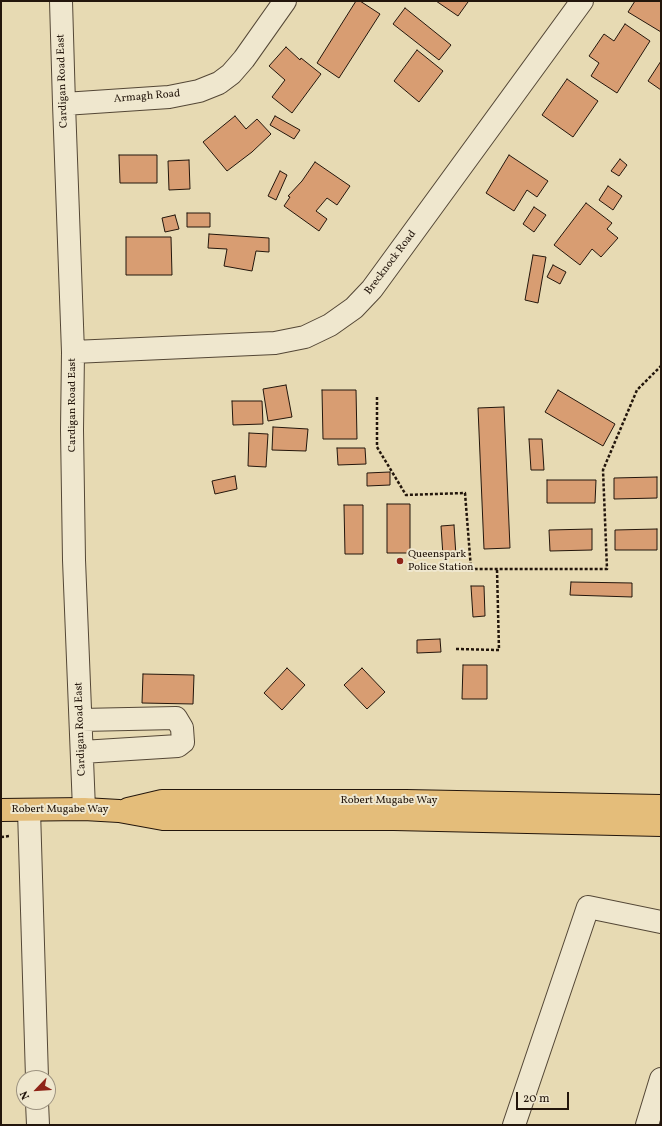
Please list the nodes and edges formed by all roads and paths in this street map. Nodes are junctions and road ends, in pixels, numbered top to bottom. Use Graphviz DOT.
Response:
graph roads {
  1 [pos="61,1"];
  2 [pos="285,1"];
  3 [pos="582,1"];
  4 [pos="64,104"];
  5 [pos="73,352"];
  6 [pos="661,366"];
  7 [pos="377,397"];
  8 [pos="497,569"];
  9 [pos="456,650"];
  10 [pos="81,720"];
  11 [pos="82,752"];
  12 [pos="661,806"];
  13 [pos="84,809"];
  14 [pos="1,810"];
  15 [pos="29,810"];
  16 [pos="119,810"];
  17 [pos="661,825"];
  18 [pos="661,922"];
  19 [pos="37,1070"];
  20 [pos="661,1079"];
  21 [pos="38,1110"];
  22 [pos="38,1125"];
  23 [pos="514,1125"];
  24 [pos="647,1125"];
  1 -- 4 [label="street, Cardigan Road East"];
  2 -- 4 [label="street, Armagh Road"];
  3 -- 5 [label="street, Brecknock Road"];
  4 -- 5 [label="street, Cardigan Road East"];
  5 -- 10 [label="street, Cardigan Road East"];
  6 -- 8 [label="path"];
  7 -- 8 [label="path"];
  8 -- 9 [label="path"];
  10 -- 11 [label="street, Cardigan Road East"];
  10 -- 11 [label="street"];
  11 -- 13 [label="street, Cardigan Road East"];
  12 -- 16 [label="main road, Robert Mugabe Way"];
  13 -- 15 [label="main road, Robert Mugabe Way"];
  13 -- 16 [label="main road, Robert Mugabe Way"];
  14 -- 15 [label="main road, Robert Mugabe Way"];
  15 -- 19 [label="street"];
  16 -- 17 [label="main road, Robert Mugabe Way"];
  18 -- 23 [label="street"];
  20 -- 24 [label="street"];
  21 -- 22 [label="street"];
}
